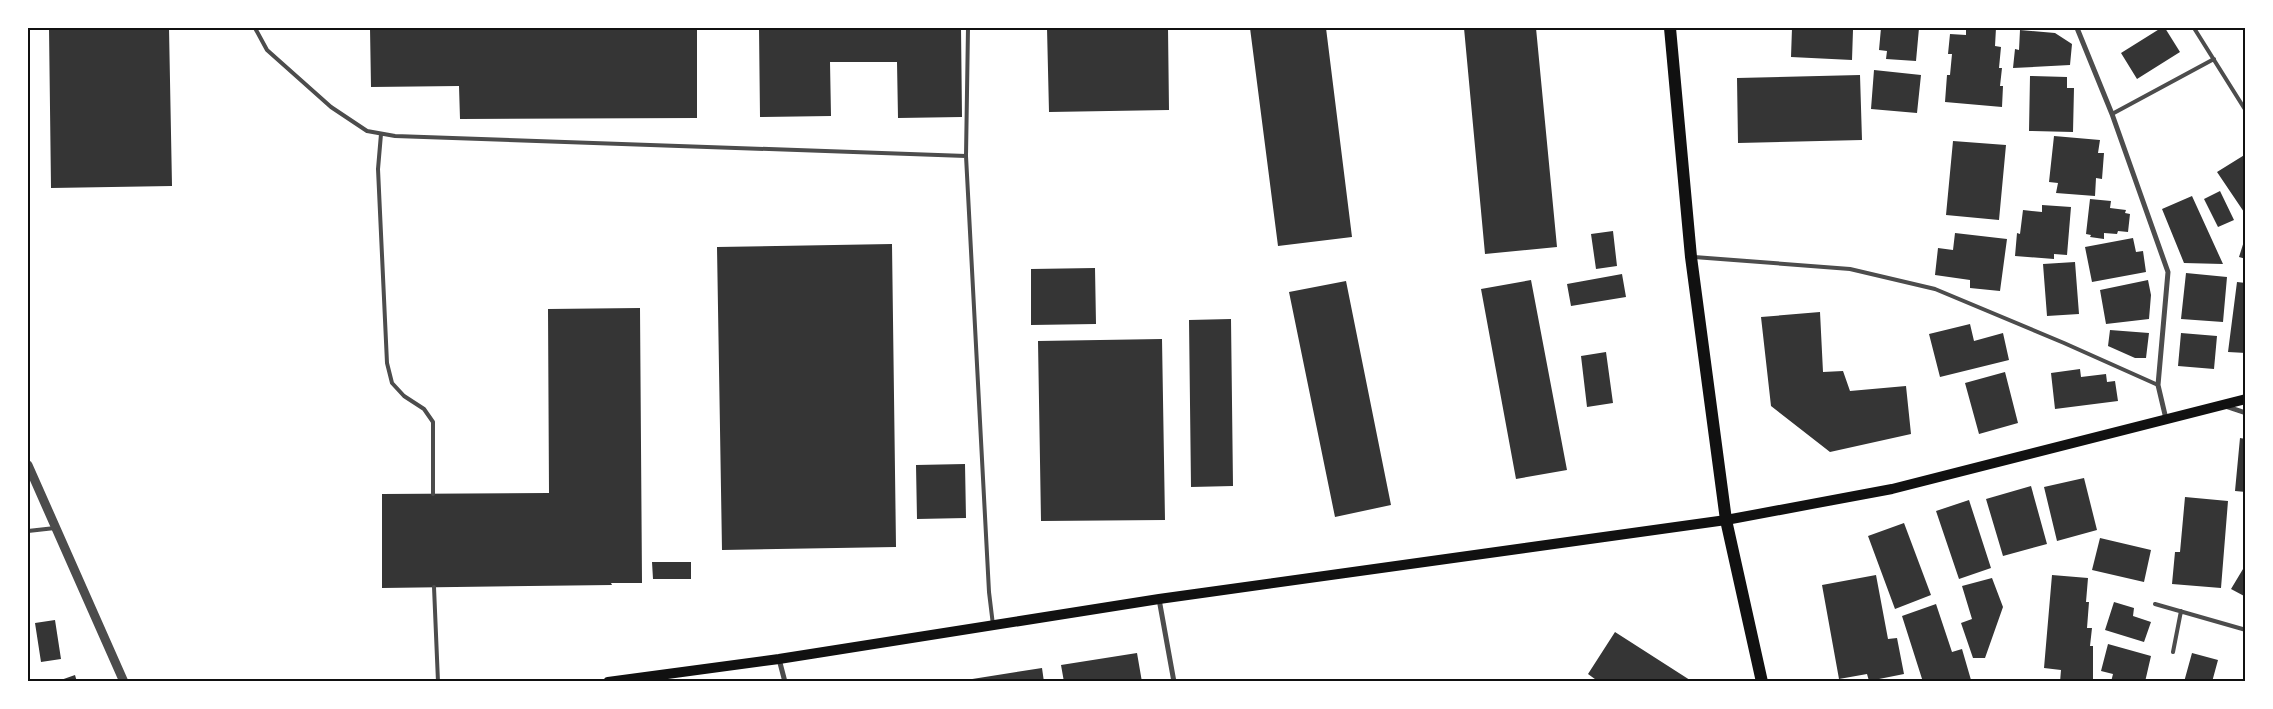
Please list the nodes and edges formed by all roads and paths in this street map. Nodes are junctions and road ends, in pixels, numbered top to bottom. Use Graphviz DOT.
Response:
graph roads {
  1 [pos="255,28"];
  2 [pos="968,28"];
  3 [pos="1670,28"];
  4 [pos="2077,28"];
  5 [pos="2194,28"];
  6 [pos="2214,59"];
  7 [pos="2246,111"];
  8 [pos="2112,114"];
  9 [pos="381,134"];
  10 [pos="966,156"];
  11 [pos="1691,257"];
  12 [pos="2158,385"];
  13 [pos="2246,399"];
  14 [pos="2222,405"];
  15 [pos="2246,413"];
  16 [pos="2166,419"];
  17 [pos="28,465"];
  18 [pos="433,494"];
  19 [pos="1726,520"];
  20 [pos="55,528"];
  21 [pos="28,531"];
  22 [pos="434,587"];
  23 [pos="1159,599"];
  24 [pos="2155,604"];
  25 [pos="2181,612"];
  26 [pos="992,625"];
  27 [pos="2246,630"];
  28 [pos="2173,652"];
  29 [pos="779,659"];
  30 [pos="124,682"];
  31 [pos="438,682"];
  32 [pos="608,682"];
  33 [pos="785,682"];
  34 [pos="1174,682"];
  35 [pos="1762,682"];
  1 -- 9 [label="lane"];
  2 -- 10 [label="lane"];
  3 -- 11 [label="main road"];
  4 -- 8 [label="street"];
  5 -- 6 [label="lane"];
  6 -- 7 [label="lane"];
  6 -- 8 [label="lane"];
  8 -- 12 [label="street"];
  9 -- 10 [label="lane"];
  9 -- 18 [label="lane"];
  10 -- 26 [label="lane"];
  11 -- 12 [label="lane"];
  11 -- 19 [label="main road"];
  12 -- 16 [label="street"];
  13 -- 14 [label="main road"];
  14 -- 15 [label="street"];
  14 -- 16 [label="main road"];
  16 -- 19 [label="main road"];
  17 -- 20 [label="street"];
  19 -- 23 [label="main road"];
  19 -- 35 [label="main road"];
  20 -- 21 [label="lane"];
  20 -- 30 [label="street"];
  22 -- 31 [label="lane"];
  23 -- 26 [label="main road"];
  23 -- 34 [label="street"];
  24 -- 25 [label="lane"];
  25 -- 27 [label="lane"];
  25 -- 28 [label="lane"];
  26 -- 29 [label="main road"];
  29 -- 32 [label="main road"];
  29 -- 33 [label="street"];
}
